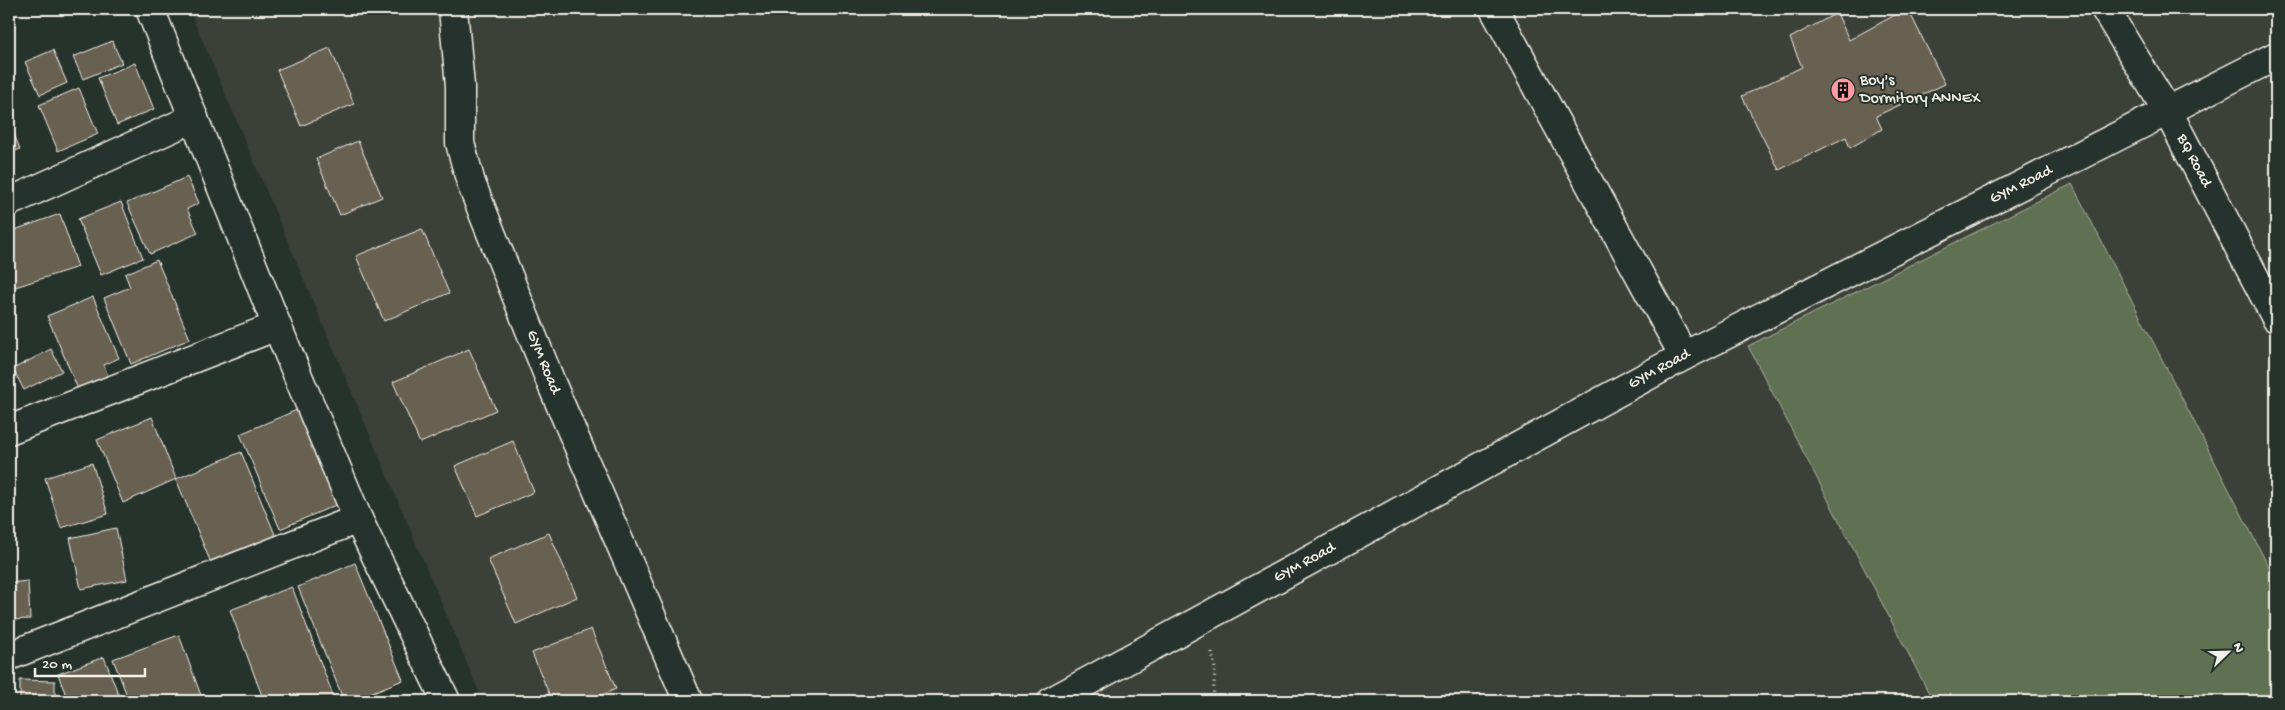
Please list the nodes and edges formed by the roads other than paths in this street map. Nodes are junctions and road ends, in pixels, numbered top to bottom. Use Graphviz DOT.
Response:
graph roads {
  1 [pos="150,9"];
  2 [pos="453,9"];
  3 [pos="1494,9"];
  4 [pos="2105,9"];
  5 [pos="2276,56"];
  6 [pos="2168,112"];
  7 [pos="194,118"];
  8 [pos="9,202"];
  9 [pos="2276,318"];
  10 [pos="277,326"];
  11 [pos="1684,356"];
  12 [pos="9,430"];
  13 [pos="358,519"];
  14 [pos="9,656"];
  15 [pos="446,701"];
  16 [pos="688,701"];
  17 [pos="1052,701"];
  1 -- 7 [label="street"];
  2 -- 16 [label="street, GYM Road"];
  3 -- 11 [label="street"];
  4 -- 6 [label="street, BQ Road"];
  5 -- 6 [label="street, GYM Road"];
  6 -- 9 [label="street, BQ Road"];
  6 -- 11 [label="street, GYM Road"];
  7 -- 8 [label="street"];
  7 -- 10 [label="street"];
  10 -- 12 [label="street"];
  10 -- 13 [label="street"];
  11 -- 17 [label="street, GYM Road"];
  13 -- 14 [label="street"];
  13 -- 15 [label="street"];
}
